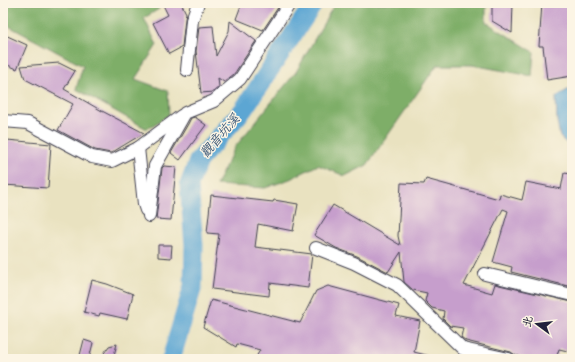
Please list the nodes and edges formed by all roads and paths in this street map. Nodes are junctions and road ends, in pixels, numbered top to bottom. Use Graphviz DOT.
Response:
graph roads {
  1 [pos="198,3"];
  2 [pos="290,3"];
  3 [pos="187,70"];
  4 [pos="185,113"];
  5 [pos="3,121"];
  6 [pos="138,148"];
  7 [pos="316,248"];
  8 [pos="485,274"];
  9 [pos="572,295"];
  10 [pos="509,359"];
  1 -- 3 [label="lane"];
  2 -- 4 [label="lane"];
  4 -- 6 [label="lane"];
  4 -- 6 [label="lane"];
  5 -- 6 [label="lane"];
  7 -- 10 [label="lane"];
  8 -- 9 [label="lane"];
}
